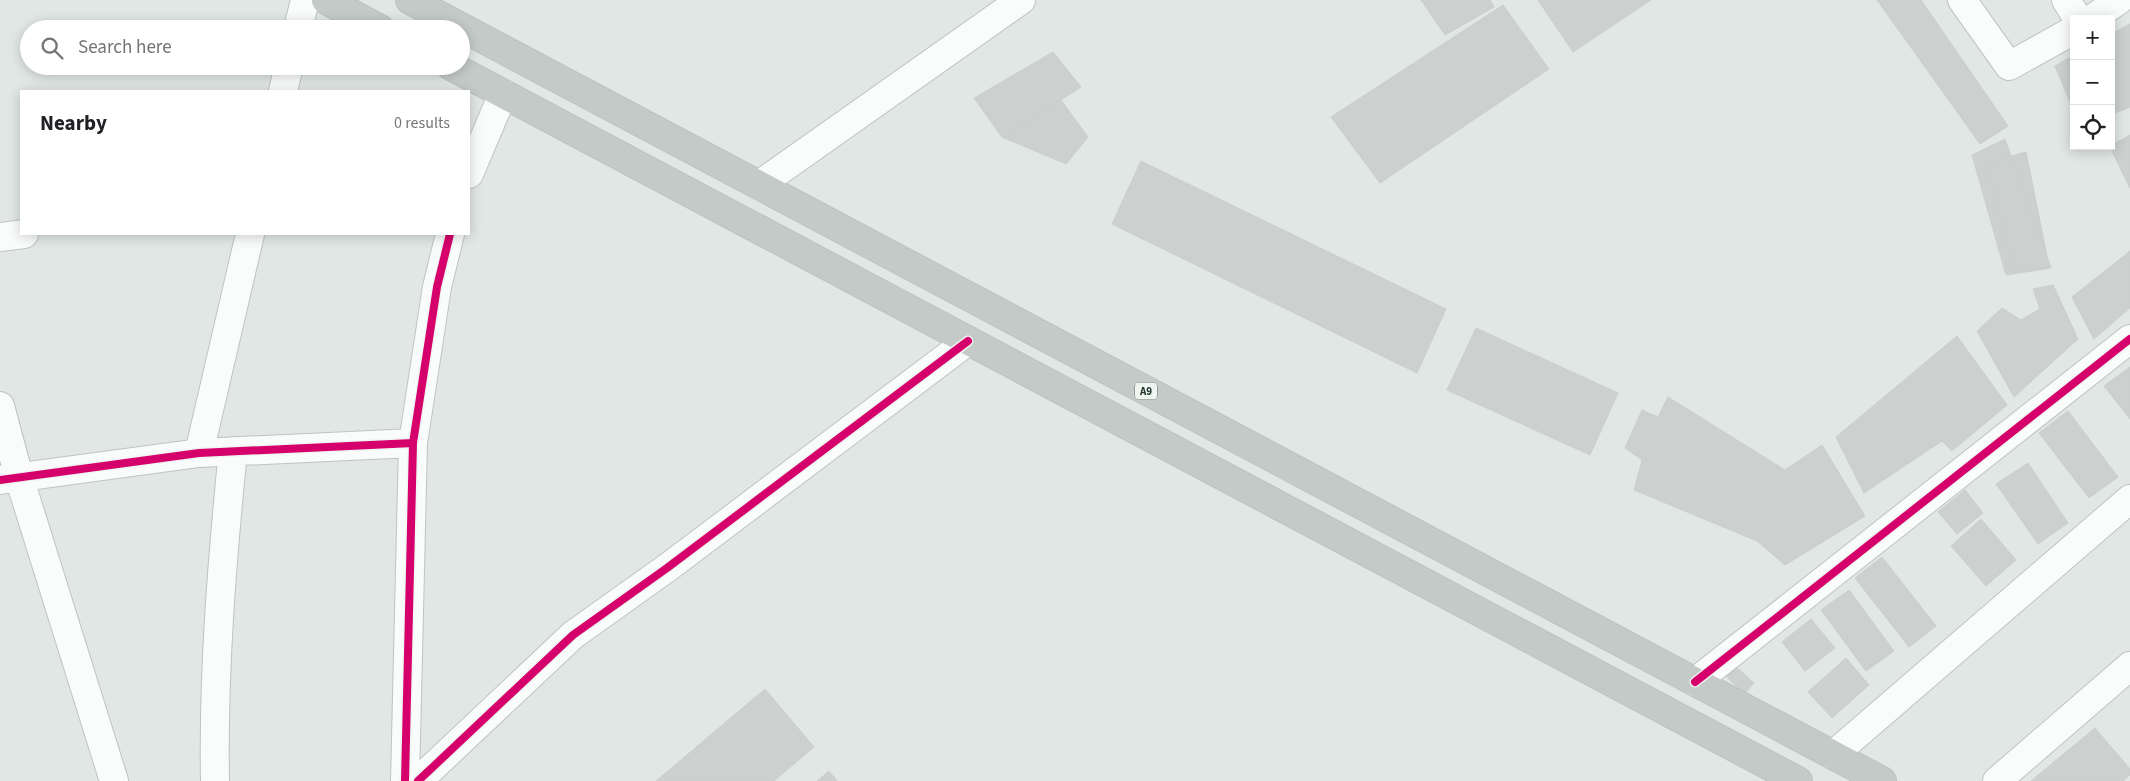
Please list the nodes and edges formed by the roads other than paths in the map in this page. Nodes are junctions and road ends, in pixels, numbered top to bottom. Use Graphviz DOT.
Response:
graph roads {
  1 [pos="305,0"];
  2 [pos="326,0"];
  3 [pos="410,0"];
  4 [pos="1021,0"];
  5 [pos="1962,0"];
  6 [pos="2066,0"];
  7 [pos="2119,0"];
  8 [pos="2075,15"];
  9 [pos="2098,15"];
  10 [pos="300,20"];
  11 [pos="363,20"];
  12 [pos="448,20"];
  13 [pos="470,32"];
  14 [pos="2070,32"];
  15 [pos="287,75"];
  16 [pos="468,75"];
  17 [pos="284,90"];
  18 [pos="503,94"];
  19 [pos="470,172"];
  20 [pos="759,186"];
  21 [pos="20,234"];
  22 [pos="250,235"];
  23 [pos="450,235"];
  24 [pos="0,237"];
  25 [pos="2130,339"];
  26 [pos="968,341"];
  27 [pos="0,406"];
  28 [pos="413,442"];
  29 [pos="233,451"];
  30 [pos="199,453"];
  31 [pos="10,479"];
  32 [pos="2130,500"];
  33 [pos="2130,666"];
  34 [pos="1695,682"];
  35 [pos="1833,756"];
  36 [pos="114,781"];
  37 [pos="214,781"];
  38 [pos="405,781"];
  39 [pos="418,781"];
  40 [pos="1798,781"];
  41 [pos="1882,781"];
  42 [pos="1996,781"];
  1 -- 10 [label="street"];
  2 -- 11 [label="highway"];
  3 -- 12 [label="highway, A9"];
  4 -- 20 [label="street"];
  5 -- 14 [label="street"];
  6 -- 8 [label="street"];
  7 -- 9 [label="street"];
  13 -- 20 [label="highway, A9"];
  15 -- 17 [label="street"];
  16 -- 18 [label="highway"];
  18 -- 19 [label="street"];
  18 -- 26 [label="highway"];
  20 -- 34 [label="highway, A9"];
  21 -- 24 [label="street"];
  22 -- 30 [label="street"];
  23 -- 28 [label="street"];
  25 -- 34 [label="street"];
  26 -- 39 [label="street"];
  26 -- 40 [label="highway"];
  27 -- 31 [label="street"];
  28 -- 29 [label="street"];
  28 -- 38 [label="street"];
  29 -- 30 [label="street"];
  29 -- 37 [label="street"];
  30 -- 31 [label="street"];
  31 -- 36 [label="street"];
  32 -- 35 [label="street"];
  33 -- 42 [label="street"];
  34 -- 35 [label="highway, A9"];
  35 -- 41 [label="highway, A9"];
}
